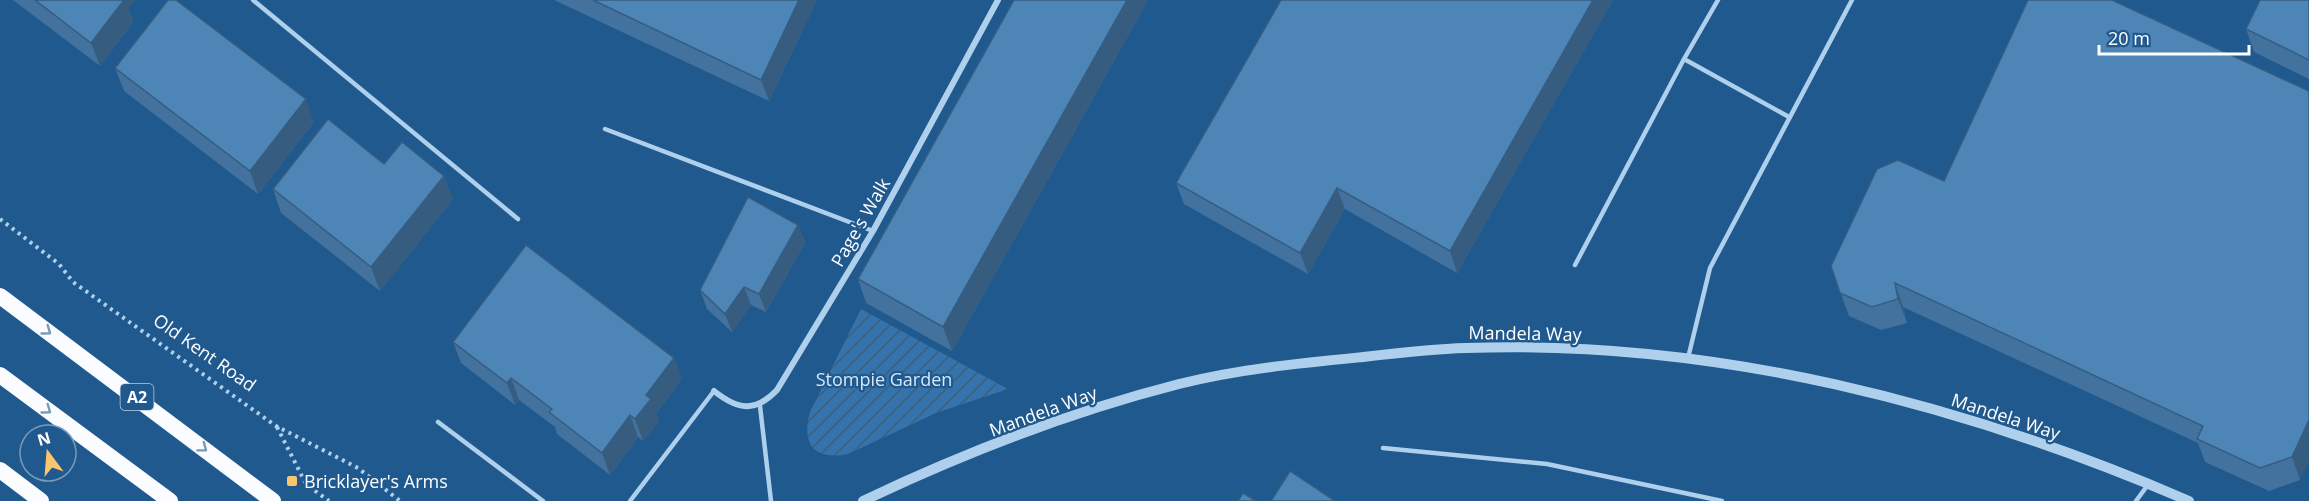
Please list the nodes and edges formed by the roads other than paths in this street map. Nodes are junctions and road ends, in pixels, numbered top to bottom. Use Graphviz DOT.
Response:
graph roads {
  1 [pos="254,0"];
  2 [pos="998,0"];
  3 [pos="1718,0"];
  4 [pos="1852,0"];
  5 [pos="1684,60"];
  6 [pos="1789,117"];
  7 [pos="605,129"];
  8 [pos="518,219"];
  9 [pos="873,231"];
  10 [pos="1575,265"];
  11 [pos="0,296"];
  12 [pos="1688,358"];
  13 [pos="0,375"];
  14 [pos="714,391"];
  15 [pos="760,406"];
  16 [pos="438,422"];
  17 [pos="1383,448"];
  18 [pos="0,470"];
  19 [pos="2148,483"];
  20 [pos="41,501"];
  21 [pos="170,501"];
  22 [pos="273,501"];
  23 [pos="543,501"];
  24 [pos="630,501"];
  25 [pos="771,501"];
  26 [pos="863,501"];
  27 [pos="1722,501"];
  28 [pos="2136,501"];
  29 [pos="2189,501"];
  1 -- 8 [label="lane"];
  2 -- 9 [label="street, Page's Walk"];
  3 -- 5 [label="lane"];
  4 -- 6 [label="lane"];
  5 -- 6 [label="lane"];
  5 -- 10 [label="lane"];
  6 -- 12 [label="lane"];
  7 -- 9 [label="lane"];
  9 -- 15 [label="street, Page's Walk"];
  11 -- 22 [label="highway, A2, one-way"];
  12 -- 19 [label="street, Mandela Way"];
  12 -- 26 [label="street, Mandela Way"];
  13 -- 21 [label="highway, one-way"];
  14 -- 15 [label="street"];
  14 -- 24 [label="lane"];
  15 -- 25 [label="lane"];
  16 -- 23 [label="lane"];
  17 -- 27 [label="lane"];
  18 -- 20 [label="highway"];
  19 -- 28 [label="lane"];
  19 -- 29 [label="street, Mandela Way"];
}
